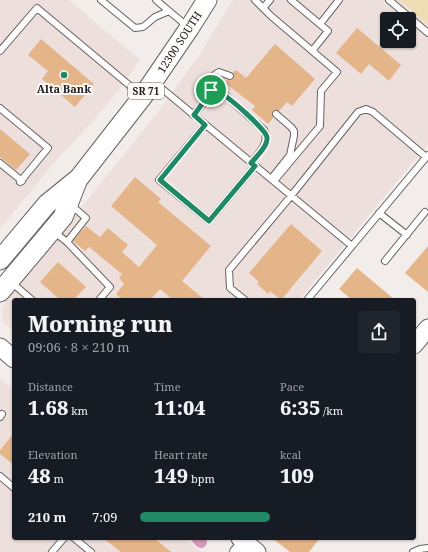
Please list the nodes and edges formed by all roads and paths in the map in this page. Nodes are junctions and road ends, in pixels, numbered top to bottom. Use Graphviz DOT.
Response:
graph roads {
  1 [pos="101,0"];
  2 [pos="156,0"];
  3 [pos="206,0"];
  4 [pos="255,0"];
  5 [pos="270,0"];
  6 [pos="291,0"];
  7 [pos="339,0"];
  8 [pos="390,0"];
  9 [pos="263,8"];
  10 [pos="169,11"];
  11 [pos="320,24"];
  12 [pos="190,27"];
  13 [pos="428,33"];
  14 [pos="0,51"];
  15 [pos="312,51"];
  16 [pos="230,76"];
  17 [pos="153,81"];
  18 [pos="211,90"];
  19 [pos="143,96"];
  20 [pos="0,108"];
  21 [pos="276,114"];
  22 [pos="194,115"];
  23 [pos="205,125"];
  24 [pos="427,156"];
  25 [pos="0,163"];
  26 [pos="253,164"];
  27 [pos="79,178"];
  28 [pos="272,180"];
  29 [pos="291,196"];
  30 [pos="68,203"];
  31 [pos="425,212"];
  32 [pos="379,213"];
  33 [pos="52,230"];
  34 [pos="407,235"];
  35 [pos="67,242"];
  36 [pos="352,246"];
  37 [pos="0,260"];
  38 [pos="385,261"];
  39 [pos="5,286"];
  40 [pos="28,298"];
  41 [pos="101,298"];
  42 [pos="242,298"];
  43 [pos="309,298"];
  44 [pos="428,328"];
  45 [pos="416,342"];
  46 [pos="0,347"];
  47 [pos="12,357"];
  48 [pos="0,476"];
  49 [pos="12,486"];
  50 [pos="62,540"];
  51 [pos="76,540"];
  52 [pos="428,548"];
  53 [pos="52,552"];
  54 [pos="91,552"];
  55 [pos="413,552"];
  1 -- 10 [label="lane"];
  2 -- 10 [label="lane"];
  3 -- 12 [label="main road, 12300 SOUTH / SR 71"];
  4 -- 9 [label="lane"];
  5 -- 9 [label="lane"];
  6 -- 11 [label="lane"];
  7 -- 11 [label="lane"];
  8 -- 13 [label="lane"];
  9 -- 15 [label="lane"];
  10 -- 12 [label="lane"];
  11 -- 15 [label="lane"];
  12 -- 17 [label="main road, 12300 SOUTH / SR 71"];
  14 -- 19 [label="lane"];
  15 -- 28 [label="lane"];
  16 -- 18 [label="lane"];
  17 -- 19 [label="main road, 12300 SOUTH / SR 71"];
  17 -- 22 [label="lane"];
  18 -- 22 [label="lane"];
  18 -- 26 [label="lane"];
  19 -- 27 [label="main road, 12300 SOUTH / SR 71"];
  20 -- 25 [label="lane"];
  21 -- 28 [label="lane"];
  22 -- 23 [label="lane"];
  23 -- 26 [label="lane"];
  23 -- 26 [label="lane"];
  24 -- 29 [label="lane"];
  24 -- 32 [label="lane"];
  26 -- 28 [label="lane"];
  27 -- 30 [label="main road, 12300 SOUTH / SR 71"];
  27 -- 37 [label="main road, 12300 SOUTH / SR 71"];
  28 -- 29 [label="lane"];
  29 -- 36 [label="lane"];
  29 -- 42 [label="lane"];
  30 -- 33 [label="main road, 12300 SOUTH / SR 71"];
  30 -- 35 [label="lane"];
  31 -- 34 [label="lane"];
  32 -- 34 [label="lane"];
  32 -- 36 [label="lane"];
  33 -- 35 [label="lane"];
  33 -- 39 [label="main road, 12300 SOUTH / SR 71"];
  34 -- 38 [label="lane"];
  35 -- 41 [label="lane"];
  36 -- 43 [label="lane"];
  39 -- 40 [label="lane"];
  44 -- 45 [label="street"];
  46 -- 47 [label="street"];
  48 -- 49 [label="lane"];
  50 -- 53 [label="lane"];
  51 -- 54 [label="lane"];
  52 -- 55 [label="lane"];
}
